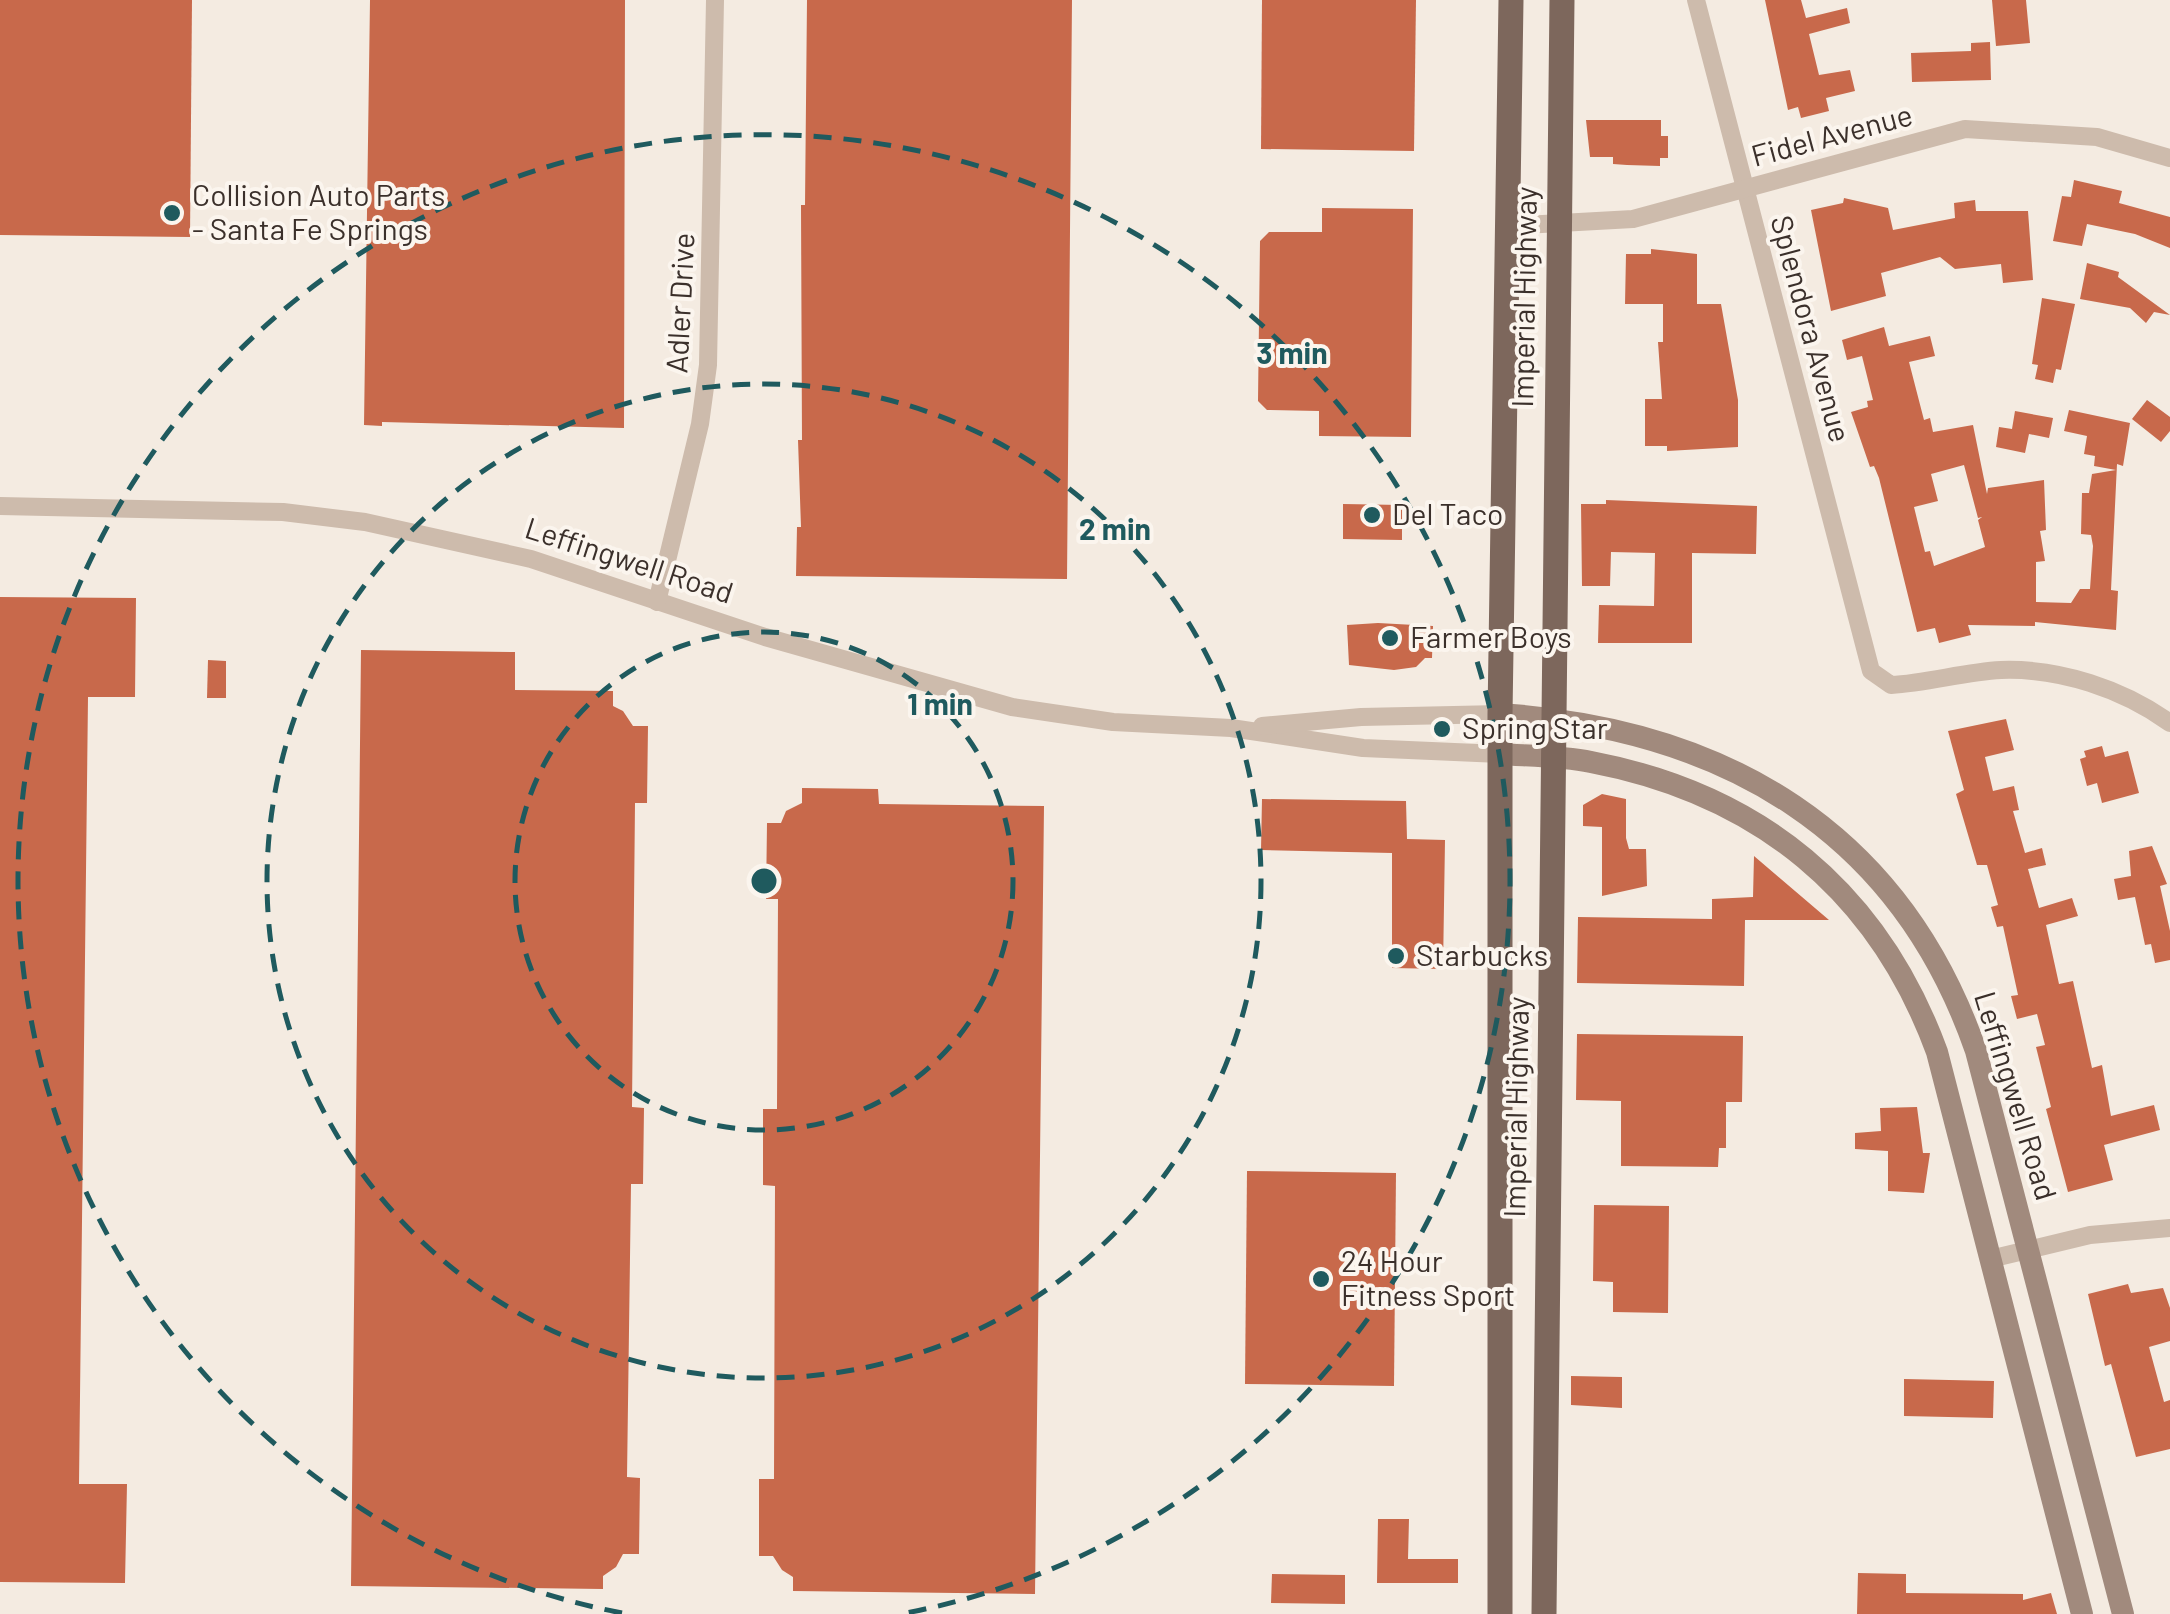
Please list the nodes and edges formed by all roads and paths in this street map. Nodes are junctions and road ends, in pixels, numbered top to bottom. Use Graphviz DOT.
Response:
graph roads {
  1 [pos="715,0"];
  2 [pos="1511,0"];
  3 [pos="1562,0"];
  4 [pos="1696,0"];
  5 [pos="2170,158"];
  6 [pos="1744,188"];
  7 [pos="1558,225"];
  8 [pos="1508,226"];
  9 [pos="0,506"];
  10 [pos="657,602"];
  11 [pos="1500,714"];
  12 [pos="1553,717"];
  13 [pos="2170,723"];
  14 [pos="1231,728"];
  15 [pos="1500,754"];
  16 [pos="1552,758"];
  17 [pos="2170,1228"];
  18 [pos="2029,1249"];
  19 [pos="1990,1259"];
  20 [pos="1500,1614"];
  21 [pos="1544,1614"];
  22 [pos="2082,1614"];
  23 [pos="2124,1614"];
  1 -- 10 [label="street, Adler Drive"];
  2 -- 8 [label="main road, Imperial Highway"];
  3 -- 7 [label="main road, Imperial Highway"];
  4 -- 6 [label="street, Splendora Avenue"];
  5 -- 6 [label="street, Fidel Avenue"];
  6 -- 7 [label="street, Fidel Avenue"];
  6 -- 13 [label="street, Splendora Avenue"];
  7 -- 8 [label="street, Fidel Avenue"];
  7 -- 12 [label="main road, Imperial Highway"];
  8 -- 11 [label="main road, Imperial Highway"];
  9 -- 10 [label="street, Leffingwell Road"];
  10 -- 14 [label="street, Leffingwell Road"];
  11 -- 12 [label="main road, Leffingwell Road"];
  11 -- 14 [label="street, Leffingwell Road"];
  11 -- 15 [label="main road, Imperial Highway"];
  12 -- 16 [label="main road, Imperial Highway"];
  12 -- 18 [label="main road, Leffingwell Road"];
  14 -- 15 [label="street, Leffingwell Road"];
  15 -- 16 [label="main road, Leffingwell Road"];
  15 -- 20 [label="main road, Imperial Highway"];
  16 -- 19 [label="main road, Leffingwell Road"];
  16 -- 21 [label="main road, Imperial Highway"];
  17 -- 18 [label="street"];
  18 -- 19 [label="street"];
  18 -- 23 [label="main road, Leffingwell Road"];
  19 -- 22 [label="main road, Leffingwell Road"];
}
